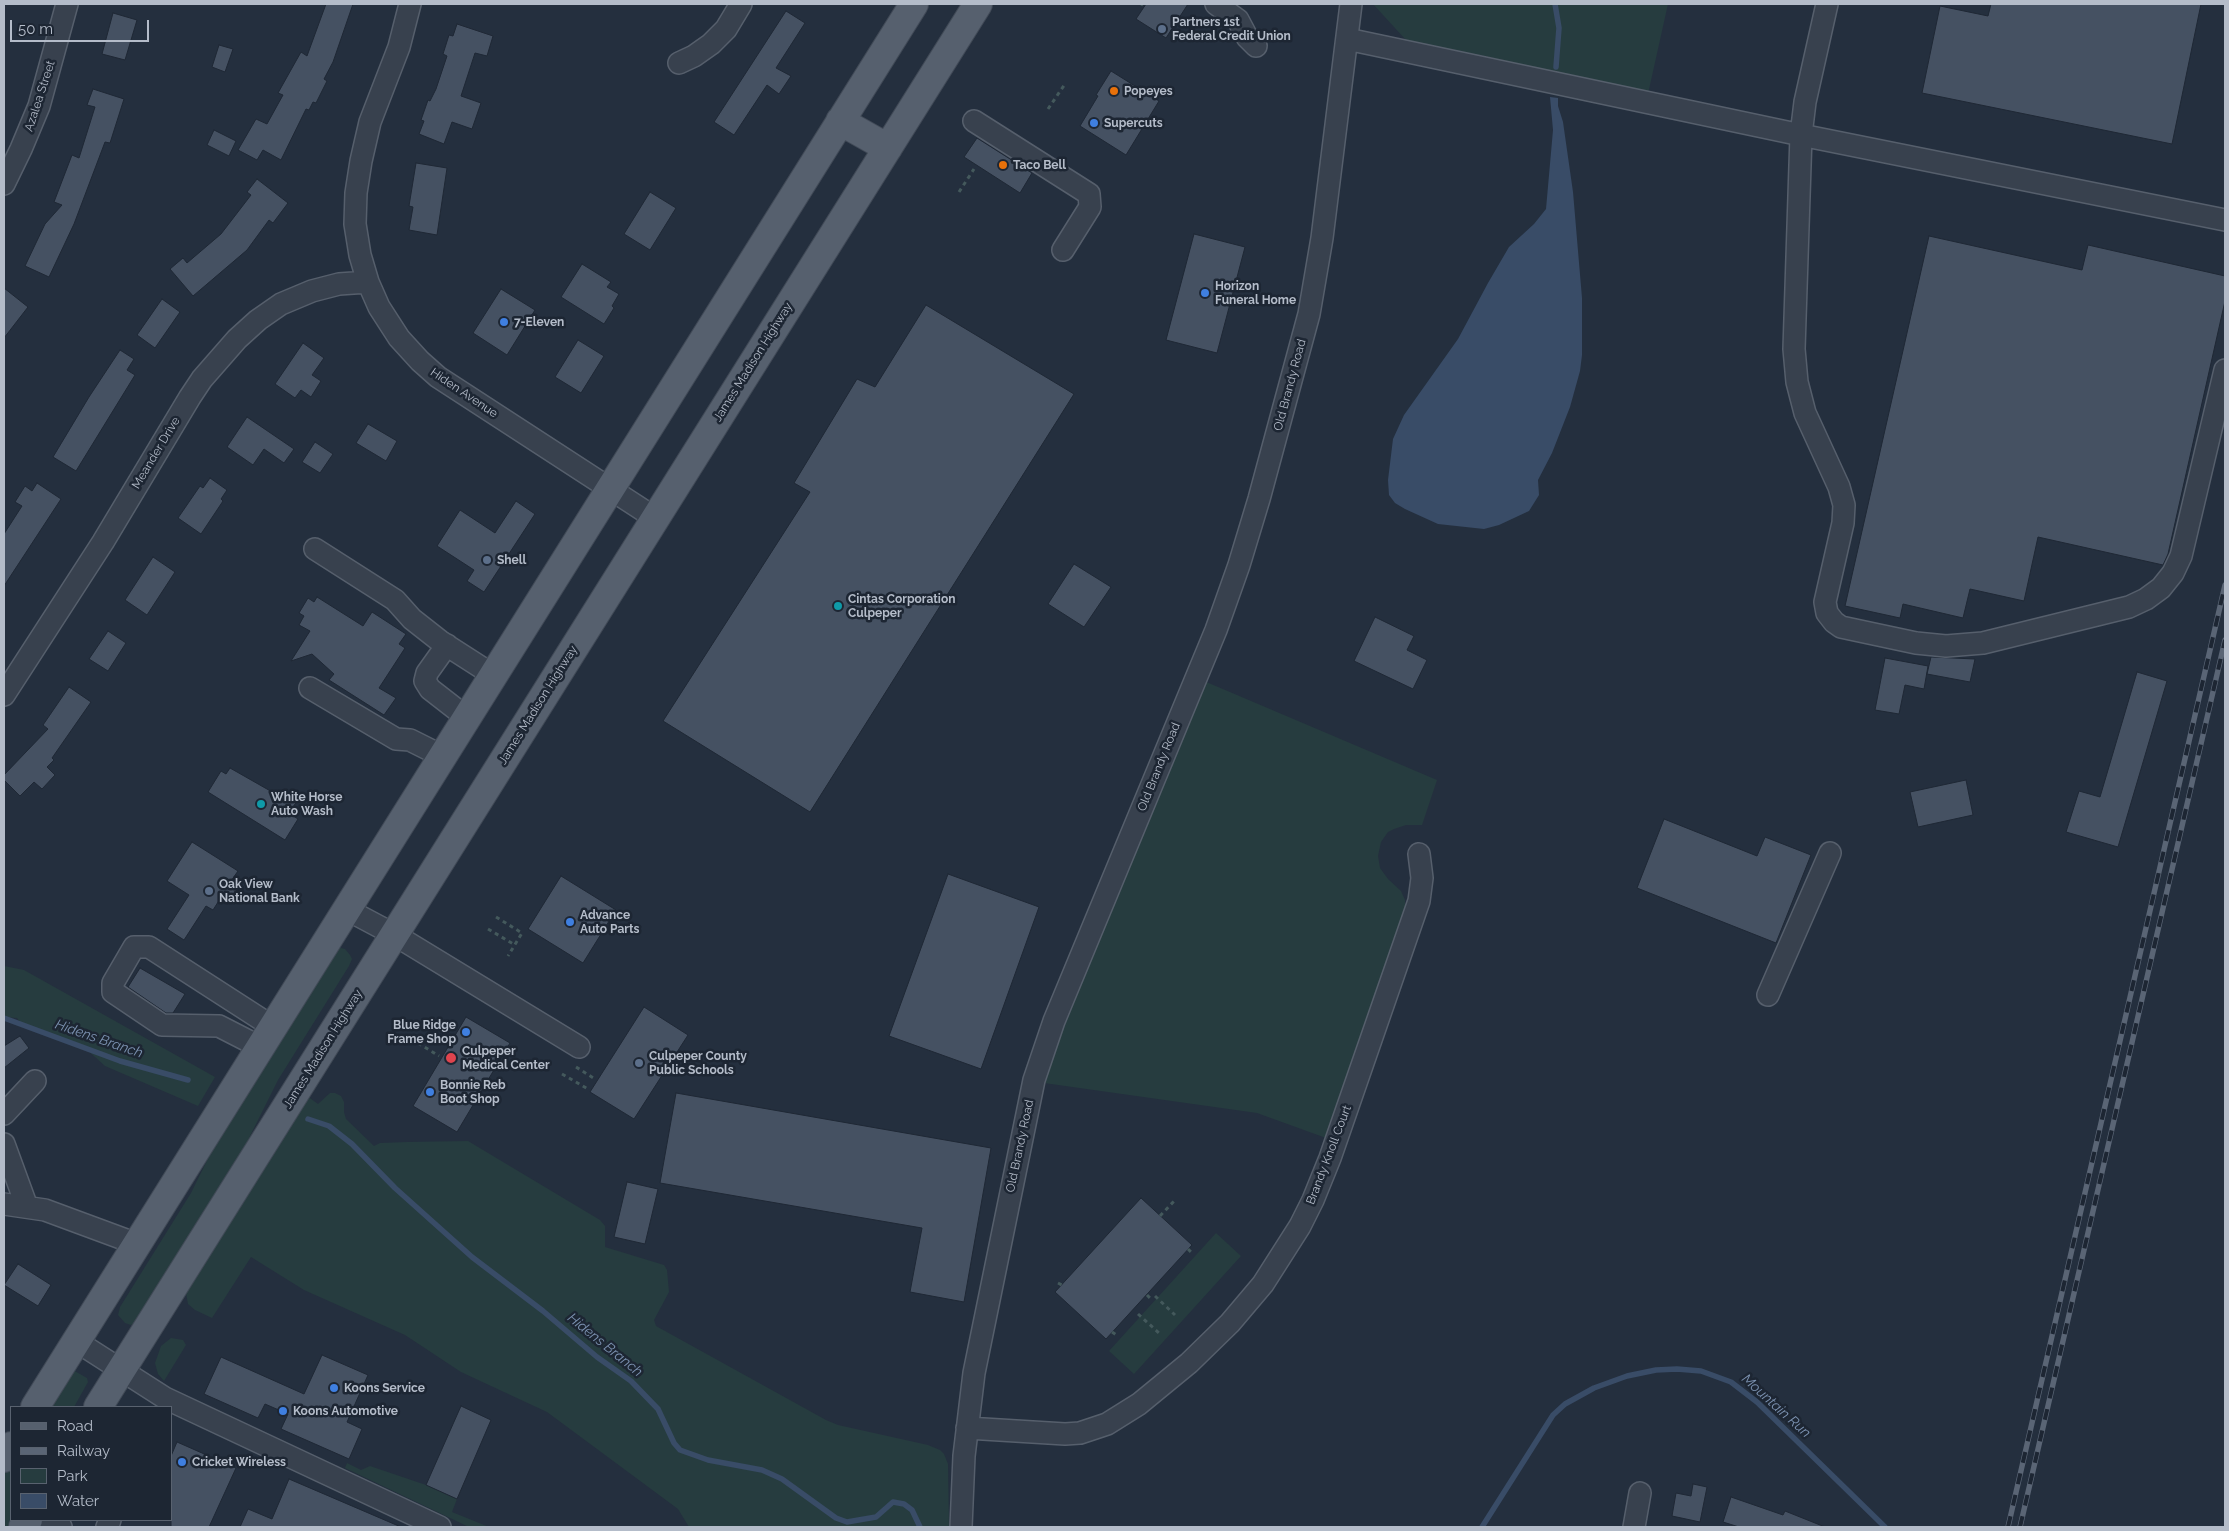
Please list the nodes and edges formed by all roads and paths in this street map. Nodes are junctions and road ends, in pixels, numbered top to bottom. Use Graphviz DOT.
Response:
graph roads {
  1 [pos="67,4"];
  2 [pos="410,4"];
  3 [pos="741,4"];
  4 [pos="914,4"];
  5 [pos="978,4"];
  6 [pos="1216,4"];
  7 [pos="1351,4"];
  8 [pos="1828,4"];
  9 [pos="1347,40"];
  10 [pos="1256,46"];
  11 [pos="679,63"];
  12 [pos="1065,84"];
  13 [pos="1048,109"];
  14 [pos="840,121"];
  15 [pos="974,121"];
  16 [pos="1801,135"];
  17 [pos="888,148"];
  18 [pos="974,170"];
  19 [pos="4,184"];
  20 [pos="959,192"];
  21 [pos="2225,220"];
  22 [pos="1063,250"];
  23 [pos="368,282"];
  24 [pos="2225,370"];
  25 [pos="609,489"];
  26 [pos="655,518"];
  27 [pos="315,550"];
  28 [pos="447,645"];
  29 [pos="493,674"];
  30 [pos="310,688"];
  31 [pos="4,695"];
  32 [pos="466,717"];
  33 [pos="442,756"];
  34 [pos="1830,853"];
  35 [pos="1418,854"];
  36 [pos="346,909"];
  37 [pos="496,917"];
  38 [pos="488,929"];
  39 [pos="395,935"];
  40 [pos="515,945"];
  41 [pos="508,956"];
  42 [pos="1768,995"];
  43 [pos="266,1037"];
  44 [pos="418,1043"];
  45 [pos="574,1055"];
  46 [pos="440,1056"];
  47 [pos="562,1074"];
  48 [pos="595,1079"];
  49 [pos="35,1081"];
  50 [pos="588,1089"];
  51 [pos="4,1114"];
  52 [pos="4,1144"];
  53 [pos="1176,1199"];
  54 [pos="4,1204"];
  55 [pos="27,1207"];
  56 [pos="1160,1216"];
  57 [pos="137,1244"];
  58 [pos="1188,1249"];
  59 [pos="1193,1254"];
  60 [pos="1146,1295"];
  61 [pos="1138,1314"];
  62 [pos="1175,1315"];
  63 [pos="1112,1332"];
  64 [pos="1159,1333"];
  65 [pos="1118,1336"];
  66 [pos="76,1341"];
  67 [pos="122,1370"];
  68 [pos="163,1403"];
  69 [pos="36,1406"];
  70 [pos="99,1406"];
  71 [pos="172,1407"];
  72 [pos="966,1428"];
  73 [pos="1640,1493"];
  74 [pos="440,1527"];
  75 [pos="961,1527"];
  76 [pos="1634,1527"];
  1 -- 19 [label="street, Azalea Street"];
  2 -- 23 [label="street, Hiden Avenue"];
  3 -- 11 [label="street"];
  4 -- 14 [label="main road"];
  5 -- 17 [label="main road, James Madison Highway"];
  6 -- 10 [label="street"];
  7 -- 9 [label="street, Old Brandy Road"];
  8 -- 16 [label="street"];
  9 -- 16 [label="street"];
  9 -- 72 [label="street, Old Brandy Road"];
  12 -- 13 [label="path"];
  14 -- 17 [label="main road"];
  14 -- 25 [label="main road"];
  15 -- 22 [label="street"];
  16 -- 21 [label="street"];
  16 -- 24 [label="street"];
  17 -- 26 [label="main road, James Madison Highway"];
  18 -- 20 [label="path"];
  23 -- 25 [label="street, Hiden Avenue"];
  23 -- 31 [label="street, Meander Drive"];
  25 -- 26 [label="street, Hiden Avenue"];
  25 -- 29 [label="main road"];
  26 -- 39 [label="main road, James Madison Highway"];
  27 -- 28 [label="street"];
  28 -- 29 [label="street"];
  28 -- 32 [label="street"];
  29 -- 32 [label="main road"];
  30 -- 33 [label="street"];
  32 -- 33 [label="main road"];
  33 -- 36 [label="main road"];
  34 -- 42 [label="street"];
  35 -- 72 [label="street, Brandy Knoll Court"];
  36 -- 39 [label="street"];
  36 -- 43 [label="main road"];
  37 -- 40 [label="path"];
  38 -- 40 [label="path"];
  39 -- 45 [label="street"];
  39 -- 67 [label="main road, James Madison Highway"];
  40 -- 41 [label="path"];
  43 -- 43 [label="street"];
  43 -- 57 [label="main road"];
  44 -- 46 [label="path"];
  45 -- 48 [label="path"];
  47 -- 50 [label="path"];
  49 -- 51 [label="street"];
  52 -- 55 [label="street"];
  53 -- 56 [label="path"];
  54 -- 55 [label="street"];
  55 -- 57 [label="street"];
  57 -- 66 [label="main road"];
  58 -- 59 [label="path"];
  60 -- 62 [label="path"];
  61 -- 64 [label="path"];
  63 -- 65 [label="path"];
  66 -- 67 [label="street"];
  66 -- 69 [label="main road"];
  67 -- 68 [label="street"];
  67 -- 70 [label="main road, James Madison Highway"];
  71 -- 74 [label="street"];
  72 -- 75 [label="street, Old Brandy Road"];
  73 -- 76 [label="street"];
}
